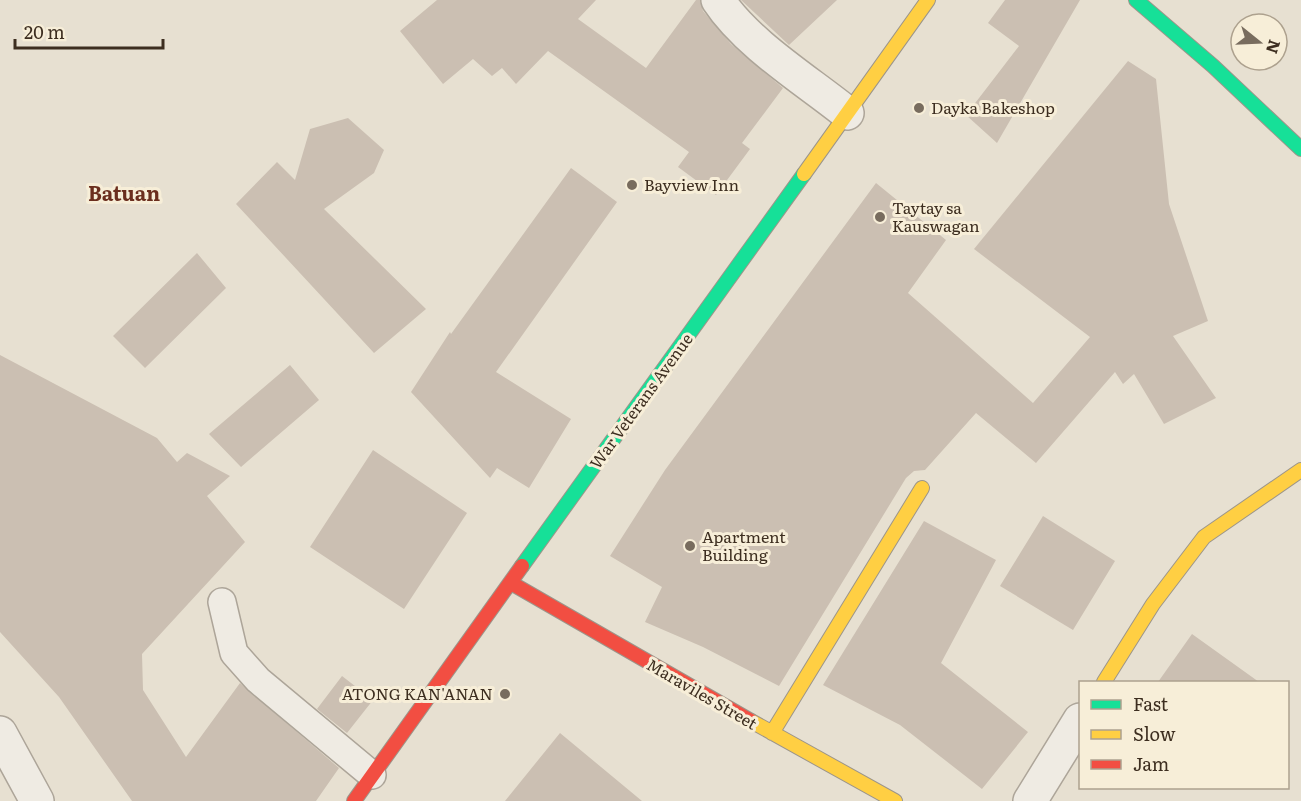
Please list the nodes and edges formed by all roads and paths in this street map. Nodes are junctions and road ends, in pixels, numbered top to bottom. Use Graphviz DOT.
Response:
graph roads {
  1 [pos="718,0"];
  2 [pos="928,0"];
  3 [pos="1136,0"];
  4 [pos="847,113"];
  5 [pos="1301,149"];
  6 [pos="1301,470"];
  7 [pos="922,488"];
  8 [pos="511,583"];
  9 [pos="222,602"];
  10 [pos="1105,681"];
  11 [pos="1079,722"];
  12 [pos="0,733"];
  13 [pos="772,733"];
  14 [pos="372,775"];
  15 [pos="37,801"];
  16 [pos="354,801"];
  17 [pos="896,801"];
  18 [pos="1030,801"];
  1 -- 4 [label="street"];
  2 -- 4 [label="street, War Veterans Avenue"];
  3 -- 5 [label="street"];
  4 -- 8 [label="street, War Veterans Avenue"];
  6 -- 10 [label="street"];
  7 -- 13 [label="street"];
  8 -- 13 [label="street, Maraviles Street"];
  8 -- 14 [label="street, War Veterans Avenue"];
  9 -- 14 [label="lane"];
  11 -- 18 [label="street"];
  12 -- 15 [label="street"];
  13 -- 17 [label="street, Maraviles Street"];
  14 -- 16 [label="street, War Veterans Avenue"];
}
